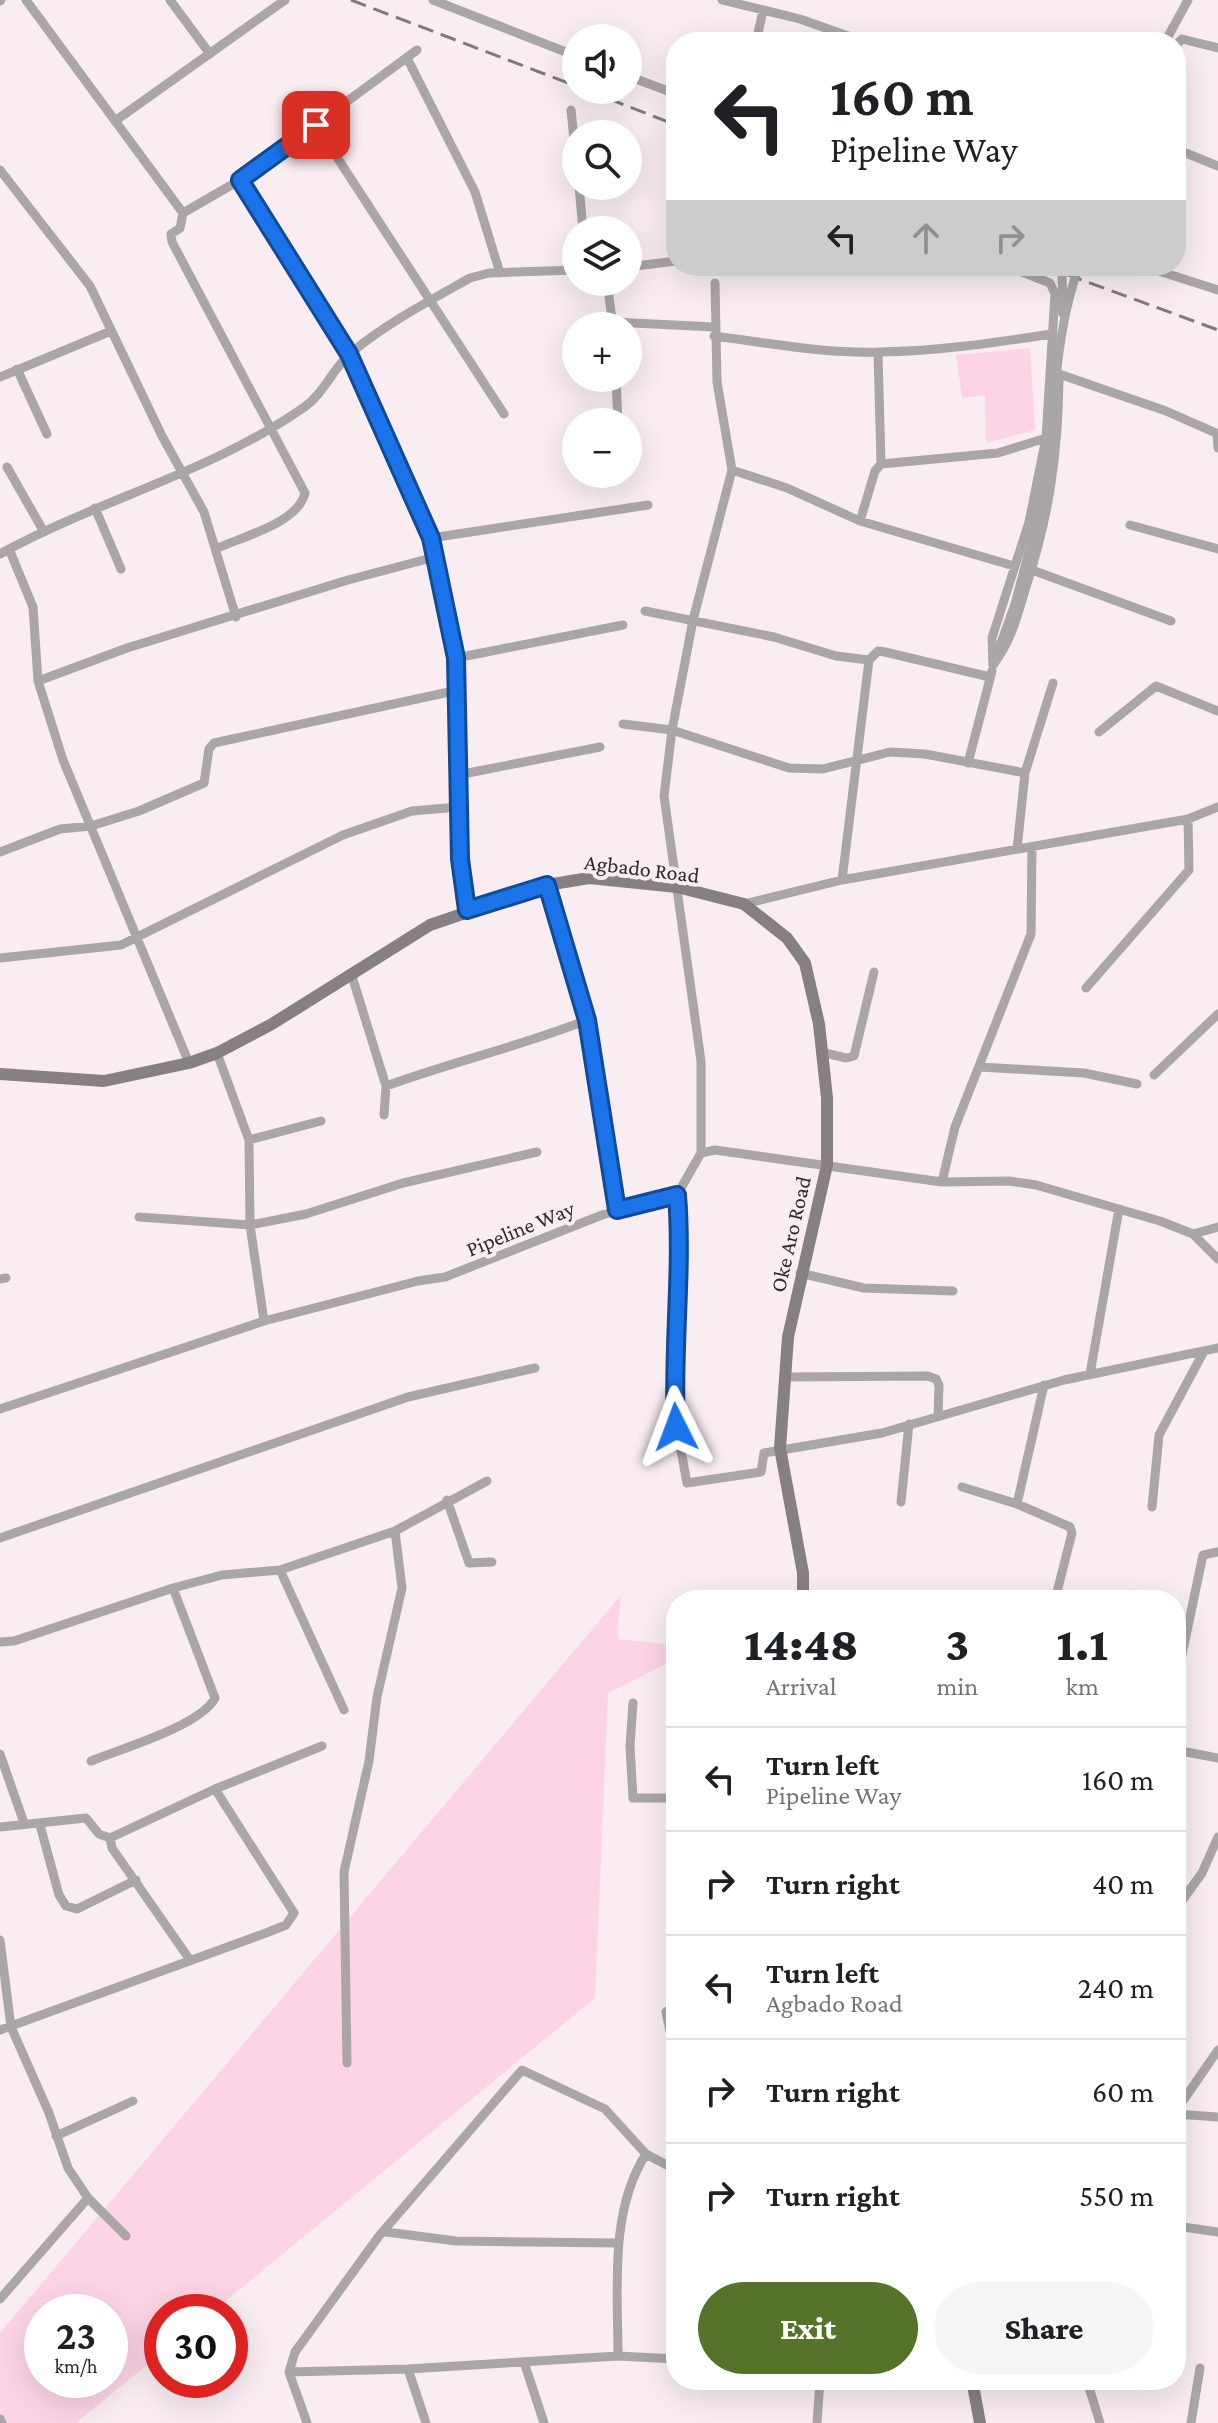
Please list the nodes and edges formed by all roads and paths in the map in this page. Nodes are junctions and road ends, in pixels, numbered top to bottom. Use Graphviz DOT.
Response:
graph roads {
  1 [pos="26,0"];
  2 [pos="170,0"];
  3 [pos="285,0"];
  4 [pos="433,0"];
  5 [pos="722,0"];
  6 [pos="1188,0"];
  7 [pos="763,11"];
  8 [pos="758,32"];
  9 [pos="837,32"];
  10 [pos="1170,32"];
  11 [pos="1186,39"];
  12 [pos="1218,48"];
  13 [pos="417,50"];
  14 [pos="562,51"];
  15 [pos="210,54"];
  16 [pos="407,58"];
  17 [pos="642,81"];
  18 [pos="666,90"];
  19 [pos="571,110"];
  20 [pos="572,120"];
  21 [pos="115,121"];
  22 [pos="316,125"];
  23 [pos="1186,153"];
  24 [pos="1218,166"];
  25 [pos="0,170"];
  26 [pos="240,180"];
  27 [pos="183,213"];
  28 [pos="666,262"];
  29 [pos="642,265"];
  30 [pos="562,271"];
  31 [pos="500,273"];
  32 [pos="1030,276"];
  33 [pos="1064,276"];
  34 [pos="1075,276"];
  35 [pos="1174,276"];
  36 [pos="715,283"];
  37 [pos="1218,290"];
  38 [pos="431,301"];
  39 [pos="642,326"];
  40 [pos="111,331"];
  41 [pos="714,332"];
  42 [pos="1051,334"];
  43 [pos="878,353"];
  44 [pos="349,354"];
  45 [pos="17,369"];
  46 [pos="1059,374"];
  47 [pos="0,377"];
  48 [pos="504,414"];
  49 [pos="272,426"];
  50 [pos="47,434"];
  51 [pos="1218,434"];
  52 [pos="1046,438"];
  53 [pos="1218,448"];
  54 [pos="881,464"];
  55 [pos="7,467"];
  56 [pos="732,470"];
  57 [pos="183,472"];
  58 [pos="648,505"];
  59 [pos="95,508"];
  60 [pos="860,521"];
  61 [pos="1130,525"];
  62 [pos="44,532"];
  63 [pos="431,538"];
  64 [pos="218,548"];
  65 [pos="1218,549"];
  66 [pos="4,552"];
  67 [pos="435,557"];
  68 [pos="1014,566"];
  69 [pos="121,569"];
  70 [pos="1032,570"];
  71 [pos="645,611"];
  72 [pos="236,617"];
  73 [pos="693,620"];
  74 [pos="1171,621"];
  75 [pos="623,625"];
  76 [pos="456,658"];
  77 [pos="869,660"];
  78 [pos="993,665"];
  79 [pos="990,677"];
  80 [pos="38,681"];
  81 [pos="1053,683"];
  82 [pos="458,690"];
  83 [pos="1218,711"];
  84 [pos="623,724"];
  85 [pos="672,730"];
  86 [pos="1099,732"];
  87 [pos="600,747"];
  88 [pos="859,759"];
  89 [pos="968,763"];
  90 [pos="1025,773"];
  91 [pos="458,775"];
  92 [pos="458,807"];
  93 [pos="1218,807"];
  94 [pos="1188,819"];
  95 [pos="91,826"];
  96 [pos="1032,847"];
  97 [pos="1017,849"];
  98 [pos="0,852"];
  99 [pos="842,880"];
  100 [pos="547,885"];
  101 [pos="677,887"];
  102 [pos="744,904"];
  103 [pos="467,910"];
  104 [pos="136,938"];
  105 [pos="0,958"];
  106 [pos="874,972"];
  107 [pos="351,973"];
  108 [pos="1086,988"];
  109 [pos="1218,1014"];
  110 [pos="587,1020"];
  111 [pos="821,1052"];
  112 [pos="217,1053"];
  113 [pos="189,1063"];
  114 [pos="980,1067"];
  115 [pos="0,1074"];
  116 [pos="1154,1075"];
  117 [pos="1137,1084"];
  118 [pos="386,1086"];
  119 [pos="384,1115"];
  120 [pos="321,1121"];
  121 [pos="249,1140"];
  122 [pos="537,1152"];
  123 [pos="701,1153"];
  124 [pos="827,1165"];
  125 [pos="942,1182"];
  126 [pos="677,1195"];
  127 [pos="1119,1209"];
  128 [pos="617,1210"];
  129 [pos="139,1217"];
  130 [pos="250,1225"];
  131 [pos="1218,1227"];
  132 [pos="1193,1234"];
  133 [pos="1218,1259"];
  134 [pos="800,1273"];
  135 [pos="953,1291"];
  136 [pos="264,1321"];
  137 [pos="1218,1348"];
  138 [pos="1203,1353"];
  139 [pos="535,1368"];
  140 [pos="1090,1374"];
  141 [pos="786,1377"];
  142 [pos="1044,1385"];
  143 [pos="0,1409"];
  144 [pos="938,1416"];
  145 [pos="909,1424"];
  146 [pos="780,1448"];
  147 [pos="487,1481"];
  148 [pos="962,1487"];
  149 [pos="447,1500"];
  150 [pos="901,1502"];
  151 [pos="1017,1504"];
  152 [pos="1152,1507"];
  153 [pos="395,1531"];
  154 [pos="0,1538"];
  155 [pos="1218,1552"];
  156 [pos="492,1562"];
  157 [pos="280,1570"];
  158 [pos="173,1588"];
  159 [pos="803,1590"];
  160 [pos="1058,1590"];
  161 [pos="1186,1636"];
  162 [pos="0,1642"];
  163 [pos="633,1703"];
  164 [pos="344,1710"];
  165 [pos="322,1746"];
  166 [pos="1186,1752"];
  167 [pos="0,1754"];
  168 [pos="1218,1758"];
  169 [pos="91,1761"];
  170 [pos="215,1789"];
  171 [pos="666,1798"];
  172 [pos="24,1823"];
  173 [pos="40,1825"];
  174 [pos="0,1827"];
  175 [pos="1218,1837"];
  176 [pos="110,1838"];
  177 [pos="136,1880"];
  178 [pos="1186,1895"];
  179 [pos="0,1940"];
  180 [pos="190,1960"];
  181 [pos="5,2029"];
  182 [pos="1218,2050"];
  183 [pos="347,2063"];
  184 [pos="1186,2097"];
  185 [pos="133,2101"];
  186 [pos="1186,2113"];
  187 [pos="1218,2117"];
  188 [pos="56,2136"];
  189 [pos="646,2154"];
  190 [pos="666,2165"];
  191 [pos="88,2198"];
  192 [pos="1186,2227"];
  193 [pos="386,2232"];
  194 [pos="1218,2232"];
  195 [pos="126,2236"];
  196 [pos="618,2243"];
  197 [pos="0,2299"];
  198 [pos="666,2355"];
  199 [pos="618,2356"];
  200 [pos="524,2362"];
  201 [pos="1200,2368"];
  202 [pos="408,2369"];
  203 [pos="289,2372"];
  204 [pos="819,2390"];
  205 [pos="974,2390"];
  206 [pos="1091,2390"];
  207 [pos="307,2423"];
  208 [pos="426,2423"];
  209 [pos="544,2423"];
  210 [pos="817,2423"];
  211 [pos="980,2423"];
  212 [pos="1100,2423"];
  213 [pos="1191,2423"];
  1 -- 21 [label="street"];
  2 -- 15 [label="street"];
  3 -- 15 [label="street"];
  4 -- 14 [label="street"];
  5 -- 7 [label="street"];
  6 -- 10 [label="street"];
  7 -- 8 [label="street"];
  7 -- 9 [label="street"];
  11 -- 12 [label="street"];
  13 -- 16 [label="street"];
  15 -- 21 [label="street"];
  16 -- 22 [label="street"];
  16 -- 31 [label="street"];
  17 -- 18 [label="street"];
  19 -- 20 [label="street"];
  21 -- 27 [label="street"];
  22 -- 26 [label="street"];
  22 -- 38 [label="street"];
  23 -- 24 [label="street"];
  25 -- 40 [label="street"];
  26 -- 27 [label="street"];
  26 -- 44 [label="street"];
  27 -- 49 [label="street"];
  28 -- 29 [label="street"];
  30 -- 31 [label="street"];
  31 -- 38 [label="street"];
  32 -- 42 [label="street"];
  33 -- 46 [label="street"];
  34 -- 78 [label="street, bridge"];
  35 -- 37 [label="street"];
  36 -- 41 [label="street"];
  38 -- 44 [label="street"];
  38 -- 48 [label="street"];
  39 -- 41 [label="street"];
  40 -- 45 [label="street"];
  40 -- 57 [label="street"];
  41 -- 43 [label="street"];
  41 -- 56 [label="street"];
  42 -- 43 [label="street"];
  42 -- 52 [label="street"];
  43 -- 54 [label="street"];
  44 -- 49 [label="street"];
  44 -- 63 [label="street"];
  45 -- 47 [label="street"];
  45 -- 50 [label="street"];
  46 -- 51 [label="street"];
  46 -- 70 [label="street"];
  49 -- 57 [label="street"];
  49 -- 64 [label="street"];
  51 -- 53 [label="street"];
  52 -- 54 [label="street"];
  52 -- 68 [label="street"];
  54 -- 60 [label="street"];
  55 -- 62 [label="street"];
  56 -- 60 [label="street"];
  56 -- 73 [label="street"];
  57 -- 59 [label="street"];
  57 -- 64 [label="street"];
  58 -- 63 [label="street"];
  59 -- 62 [label="street"];
  59 -- 69 [label="street"];
  60 -- 68 [label="street"];
  61 -- 65 [label="street"];
  62 -- 66 [label="street"];
  63 -- 67 [label="street"];
  64 -- 72 [label="street"];
  66 -- 80 [label="street"];
  67 -- 72 [label="street"];
  67 -- 76 [label="street"];
  68 -- 78 [label="street"];
  70 -- 74 [label="street"];
  70 -- 78 [label="street"];
  71 -- 73 [label="street"];
  72 -- 80 [label="street"];
  73 -- 77 [label="street"];
  73 -- 85 [label="street"];
  75 -- 76 [label="street"];
  76 -- 82 [label="street"];
  77 -- 79 [label="street"];
  77 -- 88 [label="street"];
  78 -- 79 [label="street"];
  79 -- 89 [label="street"];
  80 -- 95 [label="street"];
  81 -- 90 [label="street"];
  82 -- 91 [label="street"];
  82 -- 95 [label="street"];
  83 -- 86 [label="street"];
  84 -- 85 [label="street"];
  85 -- 88 [label="street"];
  85 -- 101 [label="street"];
  87 -- 91 [label="street"];
  88 -- 89 [label="street"];
  88 -- 99 [label="street"];
  89 -- 90 [label="street"];
  90 -- 97 [label="street"];
  91 -- 92 [label="street"];
  92 -- 103 [label="street"];
  92 -- 104 [label="street"];
  93 -- 94 [label="street, Agbado Road"];
  94 -- 96 [label="street, Agbado Road"];
  94 -- 108 [label="street"];
  95 -- 98 [label="street"];
  95 -- 104 [label="street"];
  96 -- 97 [label="street, Agbado Road"];
  96 -- 114 [label="street"];
  97 -- 99 [label="street, Agbado Road"];
  99 -- 102 [label="street, Agbado Road"];
  100 -- 101 [label="main road, Agbado Road"];
  100 -- 103 [label="main road, Agbado Road"];
  100 -- 110 [label="street"];
  101 -- 102 [label="main road, Agbado Road"];
  101 -- 123 [label="street"];
  102 -- 111 [label="main road, Oke Aro Road"];
  103 -- 107 [label="main road, Agbado Road"];
  104 -- 105 [label="street"];
  104 -- 113 [label="street"];
  106 -- 111 [label="street"];
  107 -- 112 [label="main road, Agbado Road"];
  107 -- 118 [label="street"];
  109 -- 116 [label="street"];
  110 -- 118 [label="street"];
  110 -- 128 [label="street"];
  111 -- 124 [label="main road, Oke Aro Road"];
  112 -- 113 [label="main road, Agbado Road"];
  112 -- 121 [label="street"];
  113 -- 115 [label="main road, Agbado Road"];
  114 -- 117 [label="street"];
  114 -- 125 [label="street"];
  118 -- 119 [label="street"];
  120 -- 121 [label="street"];
  121 -- 130 [label="street"];
  122 -- 130 [label="street"];
  123 -- 124 [label="street"];
  123 -- 126 [label="street"];
  124 -- 125 [label="street"];
  124 -- 134 [label="main road, Oke Aro Road"];
  125 -- 127 [label="street"];
  126 -- 128 [label="street, Pipeline Way"];
  126 -- 146 [label="street"];
  127 -- 132 [label="street"];
  127 -- 140 [label="street"];
  128 -- 136 [label="street, Pipeline Way"];
  129 -- 130 [label="street"];
  130 -- 136 [label="street"];
  131 -- 132 [label="street"];
  132 -- 133 [label="street"];
  134 -- 135 [label="street"];
  134 -- 141 [label="main road, Oke Aro Road"];
  136 -- 143 [label="street, Pipeline Way"];
  137 -- 138 [label="street"];
  138 -- 140 [label="street"];
  138 -- 152 [label="street"];
  139 -- 154 [label="street"];
  140 -- 142 [label="street"];
  141 -- 144 [label="street"];
  141 -- 146 [label="main road, Oke Aro Road"];
  142 -- 144 [label="street"];
  142 -- 151 [label="street"];
  144 -- 145 [label="street"];
  145 -- 146 [label="street"];
  145 -- 150 [label="street"];
  146 -- 159 [label="main road, Oke Aro Road"];
  147 -- 149 [label="street"];
  148 -- 151 [label="street"];
  149 -- 153 [label="street"];
  149 -- 156 [label="street"];
  151 -- 160 [label="street"];
  153 -- 157 [label="street"];
  153 -- 183 [label="street"];
  155 -- 161 [label="street"];
  157 -- 158 [label="street"];
  157 -- 164 [label="street"];
  158 -- 162 [label="street"];
  158 -- 169 [label="street"];
  163 -- 171 [label="street"];
  165 -- 170 [label="street"];
  166 -- 168 [label="street"];
  167 -- 172 [label="street"];
  170 -- 176 [label="street"];
  170 -- 180 [label="street"];
  172 -- 173 [label="street"];
  172 -- 174 [label="street"];
  173 -- 176 [label="street"];
  173 -- 177 [label="street"];
  175 -- 178 [label="street"];
  176 -- 177 [label="street"];
  177 -- 180 [label="street"];
  179 -- 181 [label="street"];
  180 -- 181 [label="street"];
  181 -- 188 [label="street"];
  182 -- 184 [label="street"];
  185 -- 188 [label="street"];
  186 -- 187 [label="street"];
  188 -- 191 [label="street"];
  189 -- 190 [label="street"];
  189 -- 193 [label="street"];
  189 -- 196 [label="street"];
  191 -- 195 [label="street"];
  191 -- 197 [label="street"];
  192 -- 194 [label="street"];
  193 -- 196 [label="street"];
  193 -- 203 [label="street"];
  196 -- 199 [label="street"];
  198 -- 199 [label="street"];
  199 -- 200 [label="street"];
  200 -- 202 [label="street"];
  200 -- 209 [label="street"];
  201 -- 213 [label="street"];
  202 -- 203 [label="street"];
  202 -- 208 [label="street"];
  203 -- 207 [label="street"];
  204 -- 210 [label="street"];
  205 -- 211 [label="main road"];
  206 -- 212 [label="street"];
}
